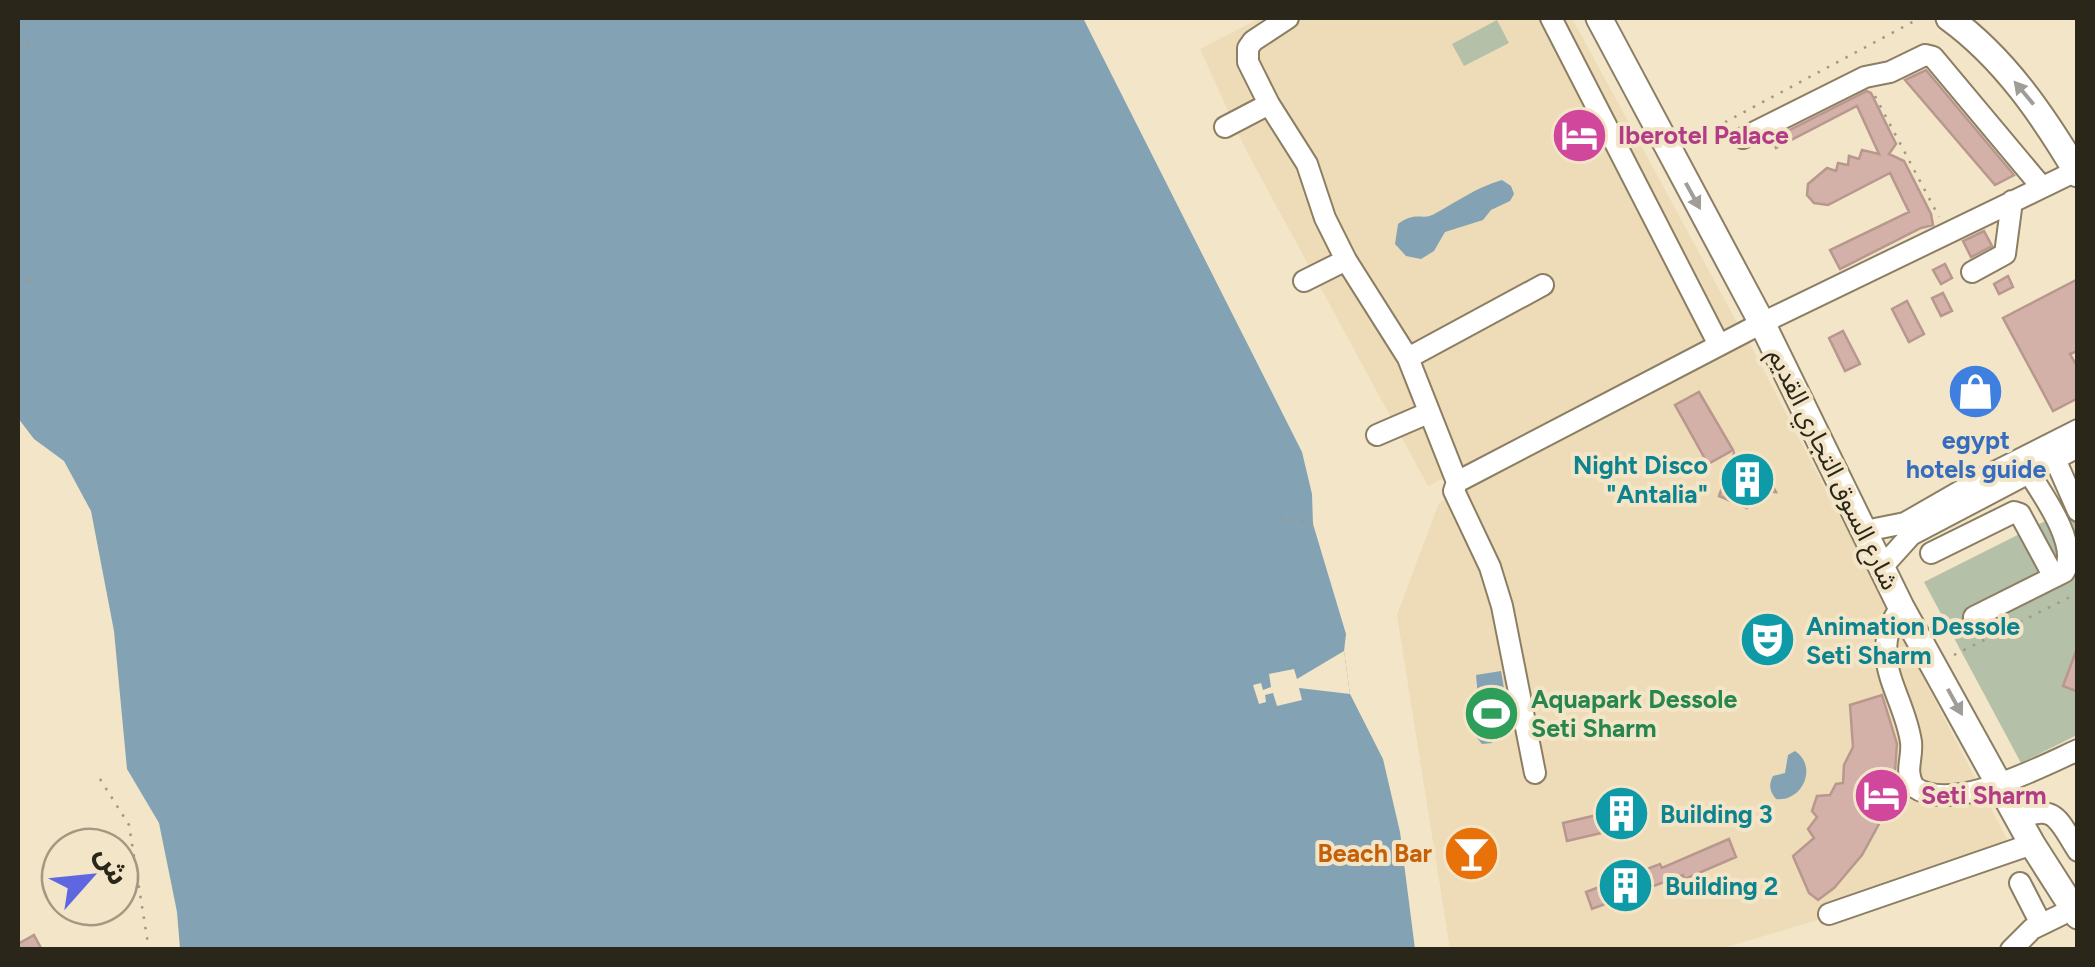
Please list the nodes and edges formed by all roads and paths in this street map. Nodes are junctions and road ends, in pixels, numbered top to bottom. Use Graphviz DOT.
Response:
graph roads {
  1 [pos="1288,18"];
  2 [pos="1551,18"];
  3 [pos="1598,18"];
  4 [pos="1920,18"];
  5 [pos="1949,18"];
  6 [pos="18,38"];
  7 [pos="29,47"];
  8 [pos="1864,77"];
  9 [pos="1269,104"];
  10 [pos="1225,127"];
  11 [pos="1744,138"];
  12 [pos="1669,152"];
  13 [pos="2077,172"];
  14 [pos="2041,186"];
  15 [pos="2012,201"];
  16 [pos="1948,234"];
  17 [pos="1346,260"];
  18 [pos="1972,272"];
  19 [pos="1304,281"];
  20 [pos="18,282"];
  21 [pos="32,282"];
  22 [pos="1543,285"];
  23 [pos="1762,323"];
  24 [pos="1719,345"];
  25 [pos="1408,358"];
  26 [pos="1428,413"];
  27 [pos="2078,430"];
  28 [pos="1377,436"];
  29 [pos="2078,447"];
  30 [pos="2055,459"];
  31 [pos="2028,473"];
  32 [pos="1457,482"];
  33 [pos="2066,486"];
  34 [pos="2045,498"];
  35 [pos="2078,511"];
  36 [pos="1280,517"];
  37 [pos="1313,524"];
  38 [pos="1865,532"];
  39 [pos="2074,550"];
  40 [pos="1931,553"];
  41 [pos="1883,566"];
  42 [pos="2054,577"];
  43 [pos="2078,594"];
  44 [pos="1901,607"];
  45 [pos="1974,617"];
  46 [pos="1934,664"];
  47 [pos="2078,750"];
  48 [pos="1535,773"];
  49 [pos="100,779"];
  50 [pos="2000,786"];
  51 [pos="2019,820"];
  52 [pos="2032,844"];
  53 [pos="2078,851"];
  54 [pos="2020,883"];
  55 [pos="2075,913"];
  56 [pos="1829,914"];
  57 [pos="2041,924"];
  58 [pos="149,950"];
  59 [pos="2012,950"];
  1 -- 9 [label="street"];
  2 -- 24 [label="street"];
  3 -- 12 [label="main road, شارع السوق التجاري القديم"];
  4 -- 12 [label="path"];
  13 -- 5 [label="main road, one-way"];
  6 -- 7 [label="path"];
  8 -- 11 [label="street"];
  8 -- 14 [label="street"];
  8 -- 16 [label="path"];
  9 -- 10 [label="street"];
  9 -- 17 [label="street"];
  12 -- 23 [label="main road, شارع السوق التجاري القديم, one-way"];
  13 -- 14 [label="street"];
  14 -- 15 [label="street"];
  15 -- 16 [label="street"];
  15 -- 18 [label="street"];
  16 -- 23 [label="street"];
  17 -- 19 [label="street"];
  17 -- 25 [label="street"];
  20 -- 21 [label="path"];
  22 -- 25 [label="street"];
  23 -- 24 [label="street"];
  23 -- 38 [label="main road, شارع السوق التجاري القديم"];
  24 -- 32 [label="street"];
  25 -- 26 [label="street"];
  26 -- 28 [label="street"];
  26 -- 32 [label="street"];
  27 -- 38 [label="street"];
  29 -- 30 [label="street"];
  30 -- 31 [label="street"];
  30 -- 33 [label="street"];
  31 -- 34 [label="street"];
  31 -- 41 [label="street"];
  32 -- 48 [label="street"];
  33 -- 34 [label="street"];
  33 -- 35 [label="street"];
  34 -- 39 [label="street"];
  36 -- 37 [label="path"];
  38 -- 41 [label="main road, شارع السوق التجاري القديم"];
  39 -- 42 [label="street"];
  40 -- 42 [label="street"];
  41 -- 44 [label="main road, شارع السوق التجاري القديم"];
  42 -- 45 [label="street"];
  43 -- 46 [label="path"];
  44 -- 46 [label="main road, شارع السوق التجاري القديم"];
  44 -- 50 [label="street"];
  46 -- 50 [label="main road, شارع السوق التجاري القديم, one-way"];
  47 -- 50 [label="street"];
  49 -- 58 [label="path"];
  50 -- 51 [label="main road, شارع السوق التجاري القديم"];
  51 -- 52 [label="main road, شارع السوق التجاري القديم"];
  51 -- 53 [label="street"];
  52 -- 55 [label="main road, شارع السوق التجاري القديم"];
  52 -- 56 [label="street"];
  54 -- 57 [label="street"];
  55 -- 57 [label="street"];
  57 -- 59 [label="street"];
}
